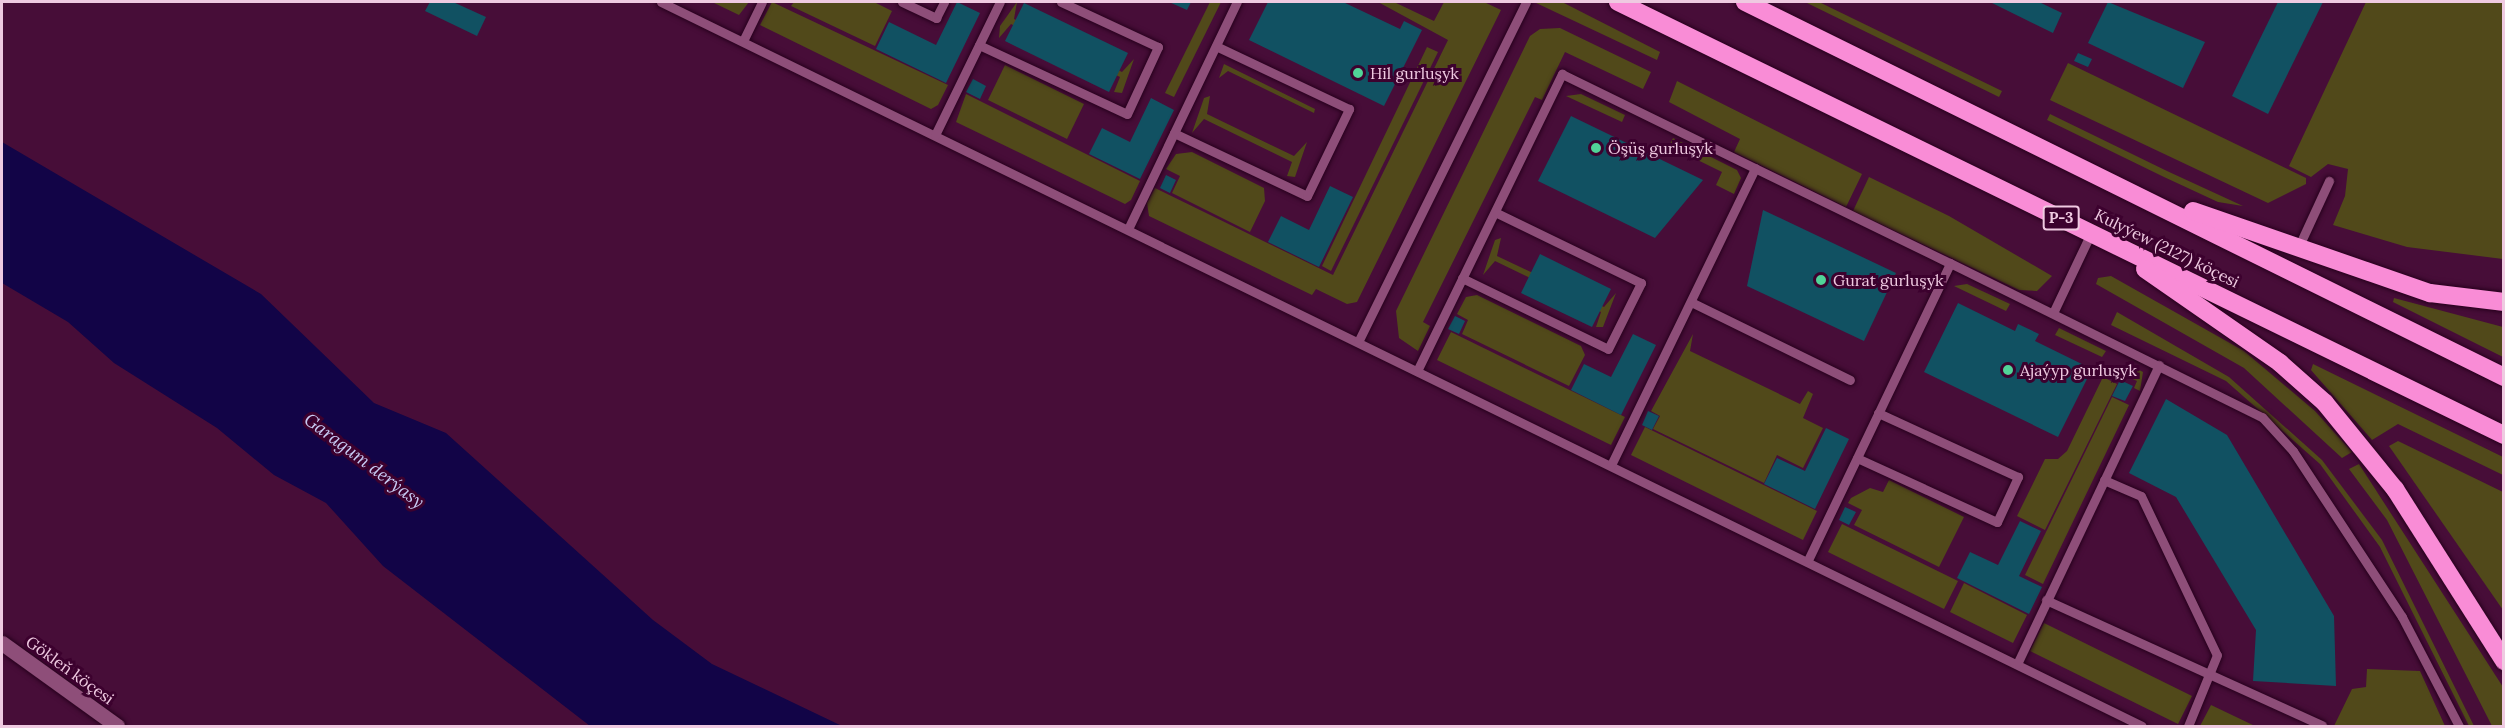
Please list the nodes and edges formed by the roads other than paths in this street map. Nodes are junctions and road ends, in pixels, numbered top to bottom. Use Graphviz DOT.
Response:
graph roads {
  1 [pos="661,2"];
  2 [pos="762,2"];
  3 [pos="902,2"];
  4 [pos="944,2"];
  5 [pos="1000,2"];
  6 [pos="1061,2"];
  7 [pos="1237,2"];
  8 [pos="1527,2"];
  9 [pos="1618,2"];
  10 [pos="1745,2"];
  11 [pos="743,41"];
  12 [pos="979,45"];
  13 [pos="1216,46"];
  14 [pos="1174,133"];
  15 [pos="935,135"];
  16 [pos="1755,168"];
  17 [pos="2329,181"];
  18 [pos="2136,193"];
  19 [pos="1495,212"];
  20 [pos="1128,229"];
  21 [pos="2091,233"];
  22 [pos="2298,248"];
  23 [pos="1950,263"];
  24 [pos="1462,278"];
  25 [pos="1691,302"];
  26 [pos="2504,302"];
  27 [pos="2053,313"];
  28 [pos="1358,342"];
  29 [pos="2159,365"];
  30 [pos="1417,371"];
  31 [pos="2504,377"];
  32 [pos="1850,380"];
  33 [pos="1878,413"];
  34 [pos="2504,435"];
  35 [pos="1857,458"];
  36 [pos="1611,465"];
  37 [pos="2104,480"];
  38 [pos="1808,560"];
  39 [pos="2046,600"];
  40 [pos="2,643"];
  41 [pos="2504,661"];
  42 [pos="2017,664"];
  43 [pos="2210,677"];
  44 [pos="2322,725"];
  45 [pos="117,726"];
  46 [pos="2142,726"];
  47 [pos="2188,726"];
  48 [pos="2459,726"];
  1 -- 11 [label="lane"];
  2 -- 11 [label="lane"];
  3 -- 4 [label="lane"];
  5 -- 12 [label="lane"];
  6 -- 12 [label="lane"];
  7 -- 13 [label="lane"];
  8 -- 28 [label="lane"];
  9 -- 21 [label="highway, Kulyýew (2127) köçesi / P-3"];
  10 -- 18 [label="highway, Kulyýew (2127) köçesi"];
  11 -- 15 [label="lane"];
  12 -- 15 [label="lane"];
  13 -- 14 [label="lane"];
  13 -- 14 [label="lane"];
  14 -- 20 [label="lane"];
  15 -- 20 [label="lane"];
  16 -- 19 [label="lane"];
  16 -- 23 [label="lane"];
  16 -- 25 [label="lane"];
  17 -- 22 [label="lane"];
  18 -- 22 [label="highway"];
  18 -- 31 [label="highway, Kulyýew (2127) köçesi"];
  19 -- 24 [label="lane"];
  19 -- 24 [label="lane"];
  20 -- 28 [label="lane"];
  21 -- 27 [label="lane"];
  21 -- 34 [label="highway, Kulyýew (2127) köçesi / P-3"];
  21 -- 41 [label="highway"];
  22 -- 26 [label="highway"];
  23 -- 27 [label="lane"];
  23 -- 33 [label="lane"];
  24 -- 30 [label="lane"];
  25 -- 32 [label="lane"];
  25 -- 36 [label="lane"];
  27 -- 29 [label="lane"];
  28 -- 30 [label="lane"];
  29 -- 37 [label="lane"];
  29 -- 48 [label="lane"];
  30 -- 36 [label="lane"];
  33 -- 35 [label="lane"];
  33 -- 35 [label="lane"];
  35 -- 38 [label="lane"];
  36 -- 38 [label="lane"];
  37 -- 39 [label="lane"];
  37 -- 43 [label="lane"];
  38 -- 42 [label="lane"];
  39 -- 42 [label="lane"];
  39 -- 43 [label="lane"];
  40 -- 45 [label="street, Gökleň köçesi"];
  42 -- 46 [label="lane"];
  43 -- 44 [label="lane"];
  43 -- 47 [label="lane"];
}
